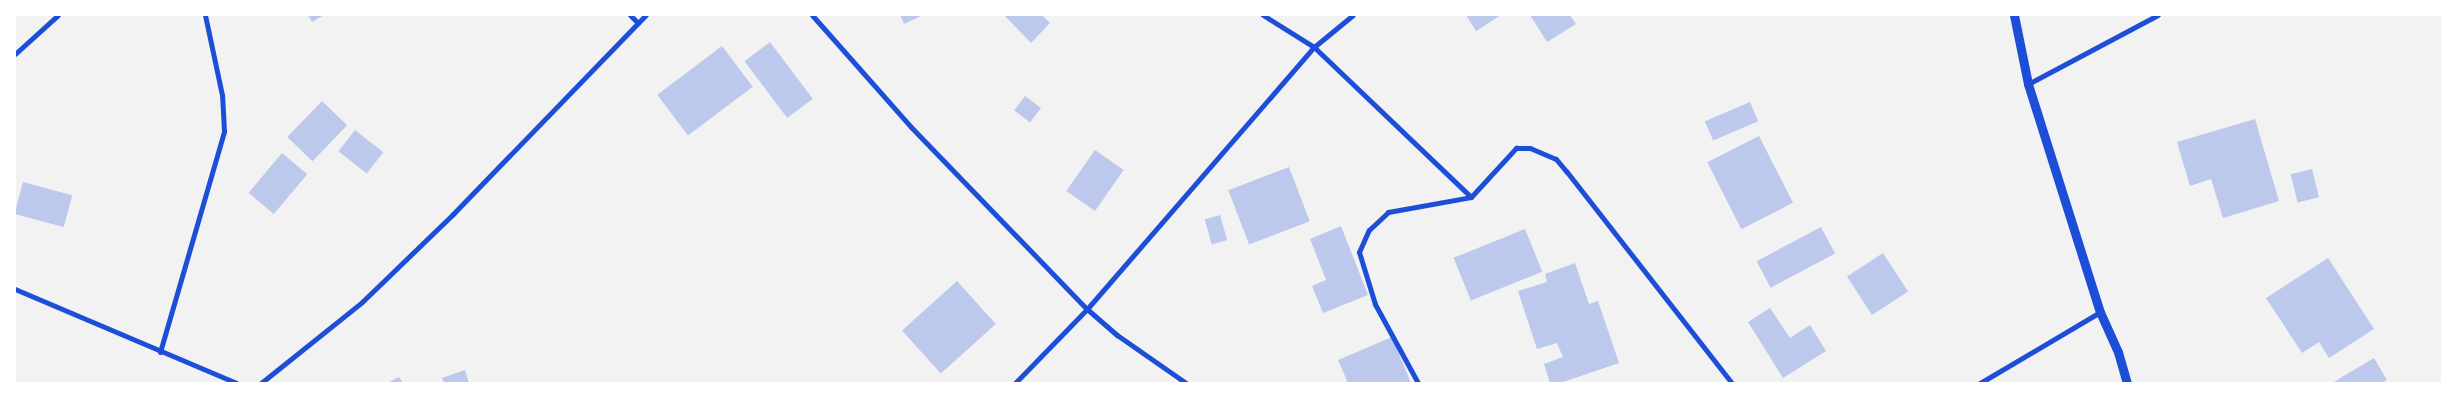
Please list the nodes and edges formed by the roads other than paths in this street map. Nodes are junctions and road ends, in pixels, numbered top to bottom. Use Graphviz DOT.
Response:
graph roads {
  1 [pos="58,15"];
  2 [pos="205,15"];
  3 [pos="630,15"];
  4 [pos="646,15"];
  5 [pos="812,15"];
  6 [pos="1263,15"];
  7 [pos="1353,15"];
  8 [pos="2014,15"];
  9 [pos="2158,15"];
  10 [pos="638,23"];
  11 [pos="1314,47"];
  12 [pos="15,54"];
  13 [pos="2028,84"];
  14 [pos="1471,197"];
  15 [pos="15,289"];
  16 [pos="1087,309"];
  17 [pos="2100,312"];
  18 [pos="160,352"];
  19 [pos="236,383"];
  20 [pos="261,383"];
  21 [pos="1015,383"];
  22 [pos="1186,383"];
  23 [pos="1418,383"];
  24 [pos="1732,383"];
  25 [pos="1980,383"];
  26 [pos="2127,383"];
  1 -- 12 [label="street"];
  2 -- 18 [label="street"];
  3 -- 10 [label="street"];
  4 -- 10 [label="street"];
  5 -- 16 [label="street"];
  6 -- 11 [label="street"];
  7 -- 11 [label="street"];
  8 -- 13 [label="street"];
  9 -- 13 [label="street"];
  10 -- 20 [label="street"];
  11 -- 14 [label="street"];
  11 -- 16 [label="street"];
  13 -- 17 [label="street"];
  14 -- 23 [label="street"];
  14 -- 24 [label="street"];
  15 -- 18 [label="street"];
  16 -- 21 [label="street"];
  16 -- 22 [label="street"];
  17 -- 25 [label="street"];
  17 -- 26 [label="street"];
  18 -- 19 [label="street"];
}
